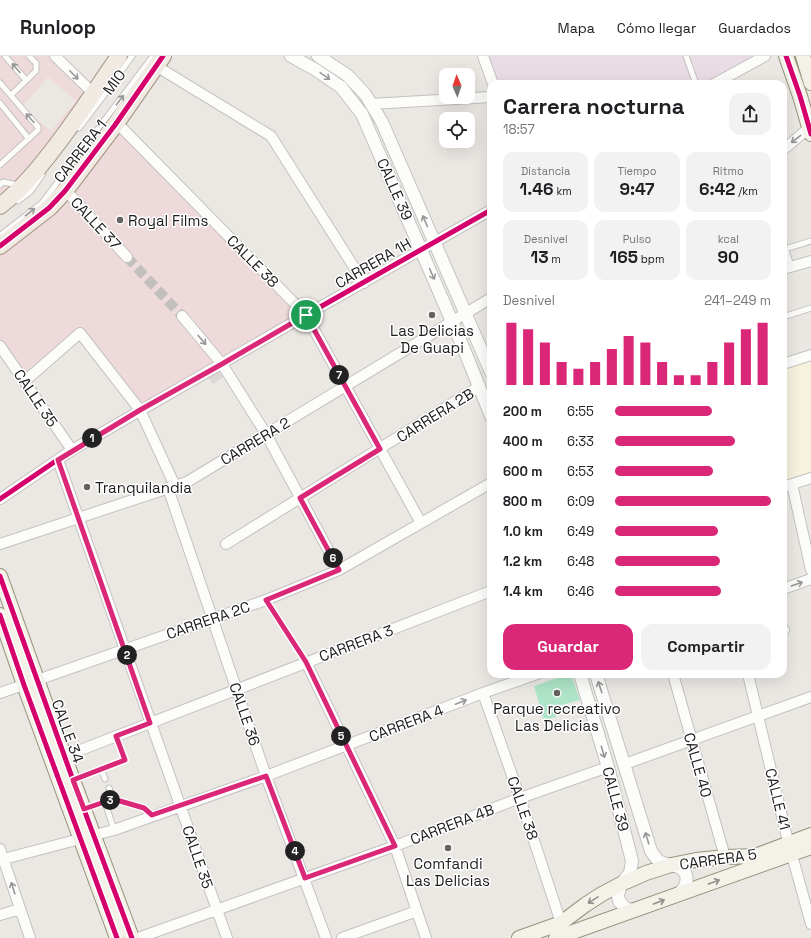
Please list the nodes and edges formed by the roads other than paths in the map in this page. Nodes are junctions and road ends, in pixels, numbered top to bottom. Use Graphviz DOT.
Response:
graph roads {
  1 [pos="5,56"];
  2 [pos="29,56"];
  3 [pos="55,56"];
  4 [pos="120,56"];
  5 [pos="132,56"];
  6 [pos="318,56"];
  7 [pos="483,56"];
  8 [pos="686,56"];
  9 [pos="765,56"];
  10 [pos="786,56"];
  11 [pos="803,56"];
  12 [pos="296,57"];
  13 [pos="157,59"];
  14 [pos="26,80"];
  15 [pos="492,80"];
  16 [pos="695,80"];
  17 [pos="721,80"];
  18 [pos="0,83"];
  19 [pos="811,83"];
  20 [pos="94,94"];
  21 [pos="11,96"];
  22 [pos="487,96"];
  23 [pos="0,103"];
  24 [pos="371,104"];
  25 [pos="115,125"];
  26 [pos="810,130"];
  27 [pos="76,132"];
  28 [pos="29,139"];
  29 [pos="787,147"];
  30 [pos="0,165"];
  31 [pos="48,168"];
  32 [pos="0,185"];
  33 [pos="23,186"];
  34 [pos="65,191"];
  35 [pos="6,206"];
  36 [pos="487,212"];
  37 [pos="0,236"];
  38 [pos="811,241"];
  39 [pos="434,242"];
  40 [pos="0,246"];
  41 [pos="787,248"];
  42 [pos="421,250"];
  43 [pos="127,257"];
  44 [pos="811,261"];
  45 [pos="787,268"];
  46 [pos="364,283"];
  47 [pos="487,300"];
  48 [pos="811,308"];
  49 [pos="465,313"];
  50 [pos="306,315"];
  51 [pos="182,316"];
  52 [pos="787,316"];
  53 [pos="452,321"];
  54 [pos="0,346"];
  55 [pos="811,355"];
  56 [pos="487,363"];
  57 [pos="787,363"];
  58 [pos="222,364"];
  59 [pos="25,381"];
  60 [pos="345,386"];
  61 [pos="480,386"];
  62 [pos="487,405"];
  63 [pos="140,410"];
  64 [pos="266,434"];
  65 [pos="380,449"];
  66 [pos="72,450"];
  67 [pos="58,460"];
  68 [pos="811,478"];
  69 [pos="487,485"];
  70 [pos="788,485"];
  71 [pos="171,487"];
  72 [pos="300,498"];
  73 [pos="0,499"];
  74 [pos="78,518"];
  75 [pos="421,523"];
  76 [pos="807,529"];
  77 [pos="0,544"];
  78 [pos="226,544"];
  79 [pos="339,570"];
  80 [pos="811,570"];
  81 [pos="0,576"];
  82 [pos="811,579"];
  83 [pos="787,587"];
  84 [pos="487,593"];
  85 [pos="266,600"];
  86 [pos="0,615"];
  87 [pos="213,618"];
  88 [pos="125,649"];
  89 [pos="306,662"];
  90 [pos="526,678"];
  91 [pos="581,678"];
  92 [pos="597,678"];
  93 [pos="674,678"];
  94 [pos="749,678"];
  95 [pos="30,682"];
  96 [pos="237,689"];
  97 [pos="0,693"];
  98 [pos="483,693"];
  99 [pos="811,697"];
  100 [pos="758,716"];
  101 [pos="150,723"];
  102 [pos="116,736"];
  103 [pos="691,740"];
  104 [pos="346,746"];
  105 [pos="64,756"];
  106 [pos="625,764"];
  107 [pos="608,767"];
  108 [pos="101,769"];
  109 [pos="266,776"];
  110 [pos="76,778"];
  111 [pos="105,779"];
  112 [pos="108,788"];
  113 [pos="520,798"];
  114 [pos="113,799"];
  115 [pos="105,802"];
  116 [pos="180,806"];
  117 [pos="87,808"];
  118 [pos="152,815"];
  119 [pos="114,830"];
  120 [pos="811,834"];
  121 [pos="88,837"];
  122 [pos="395,846"];
  123 [pos="811,847"];
  124 [pos="790,848"];
  125 [pos="1,856"];
  126 [pos="725,857"];
  127 [pos="670,866"];
  128 [pos="305,878"];
  129 [pos="621,884"];
  130 [pos="677,895"];
  131 [pos="20,909"];
  132 [pos="216,910"];
  133 [pos="637,910"];
  134 [pos="417,911"];
  135 [pos="0,915"];
  136 [pos="562,923"];
  137 [pos="811,924"];
  138 [pos="30,938"];
  139 [pos="117,938"];
  140 [pos="132,938"];
  141 [pos="138,938"];
  142 [pos="227,938"];
  143 [pos="326,938"];
  144 [pos="342,938"];
  145 [pos="426,938"];
  146 [pos="519,938"];
  147 [pos="556,938"];
  14 -- 1 [label="lane, one-way"];
  2 -- 14 [label="lane"];
  3 -- 20 [label="street, one-way"];
  4 -- 20 [label="main road, CARRERA 1"];
  5 -- 27 [label="lane, MIO"];
  6 -- 24 [label="street, CALLE 39"];
  7 -- 15 [label="street"];
  8 -- 16 [label="lane"];
  9 -- 17 [label="street"];
  10 -- 26 [label="main road"];
  11 -- 19 [label="main road"];
  12 -- 42 [label="street, CALLE 39, one-way"];
  13 -- 25 [label="main road, CARRERA 1"];
  37 -- 13 [label="lane, MIO, one-way"];
  13 -- 46 [label="street"];
  14 -- 21 [label="lane"];
  18 -- 21 [label="lane"];
  20 -- 33 [label="main road, CARRERA 1"];
  28 -- 21 [label="lane, one-way"];
  22 -- 24 [label="street"];
  23 -- 28 [label="lane"];
  39 -- 24 [label="street, CALLE 39, one-way"];
  25 -- 34 [label="main road, CARRERA 1"];
  25 -- 50 [label="street, CALLE 38"];
  26 -- 29 [label="street, one-way"];
  28 -- 30 [label="lane"];
  31 -- 35 [label="lane"];
  32 -- 33 [label="lane"];
  33 -- 35 [label="main road, CARRERA 1"];
  34 -- 40 [label="main road, CARRERA 1"];
  34 -- 43 [label="street, CALLE 37"];
  36 -- 39 [label="street, CARRERA 1H"];
  38 -- 41 [label="lane"];
  39 -- 42 [label="street, CARRERA 1H"];
  39 -- 49 [label="street, CALLE 39"];
  42 -- 46 [label="street, CARRERA 1H"];
  42 -- 53 [label="street, CALLE 39, one-way"];
  44 -- 45 [label="street"];
  46 -- 50 [label="street, CARRERA 1H"];
  47 -- 49 [label="street, CARRERA 2"];
  48 -- 52 [label="lane"];
  49 -- 53 [label="street, CARRERA 2"];
  49 -- 56 [label="street, CALLE 39"];
  50 -- 58 [label="street, CARRERA 1H"];
  50 -- 60 [label="street, CALLE 38"];
  51 -- 58 [label="street, one-way"];
  53 -- 60 [label="street, CARRERA 2"];
  53 -- 61 [label="street, CALLE 39"];
  54 -- 59 [label="street, CALLE 35"];
  55 -- 57 [label="street"];
  58 -- 63 [label="street, CARRERA 1H"];
  58 -- 64 [label="street"];
  59 -- 63 [label="street, CALLE 36"];
  59 -- 66 [label="street, CALLE 35"];
  60 -- 64 [label="street, CARRERA 2"];
  60 -- 65 [label="street, CALLE 38"];
  61 -- 62 [label="street, CALLE 39"];
  61 -- 65 [label="street, CARRERA 2B"];
  63 -- 66 [label="street, CARRERA 1H"];
  63 -- 71 [label="street, CALLE 36"];
  64 -- 71 [label="street, CARRERA 2"];
  64 -- 72 [label="street"];
  65 -- 72 [label="street, CARRERA 2B"];
  65 -- 75 [label="street, CALLE 38"];
  66 -- 67 [label="street, CARRERA 1H"];
  67 -- 73 [label="street, CARRERA 1H"];
  67 -- 74 [label="street, CALLE 35"];
  68 -- 70 [label="street"];
  69 -- 75 [label="street, CARRERA 2C"];
  70 -- 76 [label="street"];
  71 -- 74 [label="street, CARRERA 2"];
  71 -- 87 [label="street, CALLE 36"];
  72 -- 78 [label="street, CARRERA 2B"];
  72 -- 79 [label="street"];
  74 -- 77 [label="street, CARRERA 2"];
  74 -- 88 [label="street, CALLE 35"];
  75 -- 79 [label="street, CARRERA 2C"];
  76 -- 80 [label="street"];
  79 -- 85 [label="street, CARRERA 2C"];
  81 -- 95 [label="main road, CALLE 34"];
  83 -- 82 [label="street, one-way"];
  84 -- 89 [label="street, CARRERA 3"];
  85 -- 87 [label="street, CARRERA 2C"];
  85 -- 89 [label="lane"];
  86 -- 95 [label="main road, CALLE 34"];
  87 -- 88 [label="street, CARRERA 2C"];
  87 -- 96 [label="street, CALLE 36"];
  88 -- 95 [label="street, CARRERA 2C"];
  88 -- 101 [label="street, CALLE 35"];
  89 -- 96 [label="street, CARRERA 3"];
  89 -- 104 [label="street"];
  90 -- 98 [label="street, CARRERA 4"];
  91 -- 107 [label="street, CALLE 39, one-way"];
  106 -- 92 [label="street, CALLE 39, one-way"];
  93 -- 103 [label="street, CALLE 40"];
  94 -- 100 [label="street, CALLE 41"];
  95 -- 97 [label="street, CARRERA 2C"];
  95 -- 105 [label="main road, CALLE 34"];
  95 -- 121 [label="main road, CALLE 34"];
  96 -- 101 [label="street, CARRERA 3"];
  96 -- 109 [label="street, CALLE 36"];
  104 -- 98 [label="street, CARRERA 4, one-way"];
  98 -- 113 [label="street, CALLE 38"];
  99 -- 100 [label="street"];
  100 -- 103 [label="street"];
  100 -- 124 [label="street, CALLE 41"];
  101 -- 102 [label="street, CARRERA 3"];
  101 -- 116 [label="street, CALLE 35"];
  102 -- 105 [label="street, CARRERA 3"];
  102 -- 108 [label="lane"];
  103 -- 106 [label="street"];
  103 -- 126 [label="street, CALLE 40"];
  104 -- 109 [label="street, CARRERA 4"];
  104 -- 122 [label="street"];
  105 -- 110 [label="main road, CALLE 34"];
  127 -- 106 [label="street, CALLE 39, one-way"];
  107 -- 113 [label="street, CARRERA 4B"];
  107 -- 129 [label="street, CALLE 39"];
  108 -- 110 [label="lane"];
  108 -- 111 [label="lane"];
  109 -- 116 [label="street, CARRERA 4"];
  109 -- 128 [label="street, CALLE 36"];
  110 -- 117 [label="main road, CALLE 34"];
  112 -- 114 [label="lane"];
  113 -- 122 [label="street, CARRERA 4B"];
  113 -- 136 [label="street, CALLE 38"];
  114 -- 115 [label="lane"];
  114 -- 118 [label="lane"];
  115 -- 117 [label="lane"];
  115 -- 119 [label="lane"];
  116 -- 118 [label="street, CARRERA 4"];
  116 -- 132 [label="street, CALLE 35"];
  117 -- 121 [label="main road, CALLE 34"];
  118 -- 119 [label="street, CARRERA 4"];
  119 -- 121 [label="street, CARRERA 4"];
  120 -- 124 [label="main road, CARRERA 5"];
  121 -- 125 [label="street, CARRERA 4"];
  121 -- 139 [label="main road, CALLE 34"];
  121 -- 140 [label="main road, CALLE 34"];
  122 -- 128 [label="street, CARRERA 4B"];
  122 -- 134 [label="street"];
  123 -- 124 [label="main road, CARRERA 5"];
  124 -- 126 [label="main road, CARRERA 5"];
  130 -- 124 [label="main road, CARRERA 5, one-way"];
  124 -- 137 [label="street, CALLE 41"];
  131 -- 125 [label="street, one-way"];
  126 -- 127 [label="main road, CARRERA 5"];
  127 -- 129 [label="main road, CARRERA 5"];
  127 -- 130 [label="street, CALLE 39"];
  128 -- 132 [label="street, CARRERA 4B"];
  128 -- 143 [label="street, CALLE 36"];
  129 -- 133 [label="street, CALLE 39"];
  129 -- 136 [label="main road, CARRERA 5, one-way"];
  133 -- 130 [label="main road, CARRERA 5, one-way"];
  131 -- 135 [label="street"];
  131 -- 138 [label="street"];
  132 -- 141 [label="street, CARRERA 4B"];
  132 -- 142 [label="street, CALLE 35"];
  133 -- 147 [label="main road, CARRERA 5"];
  134 -- 144 [label="street"];
  134 -- 145 [label="street"];
  136 -- 146 [label="main road, CARRERA 5"];
}
